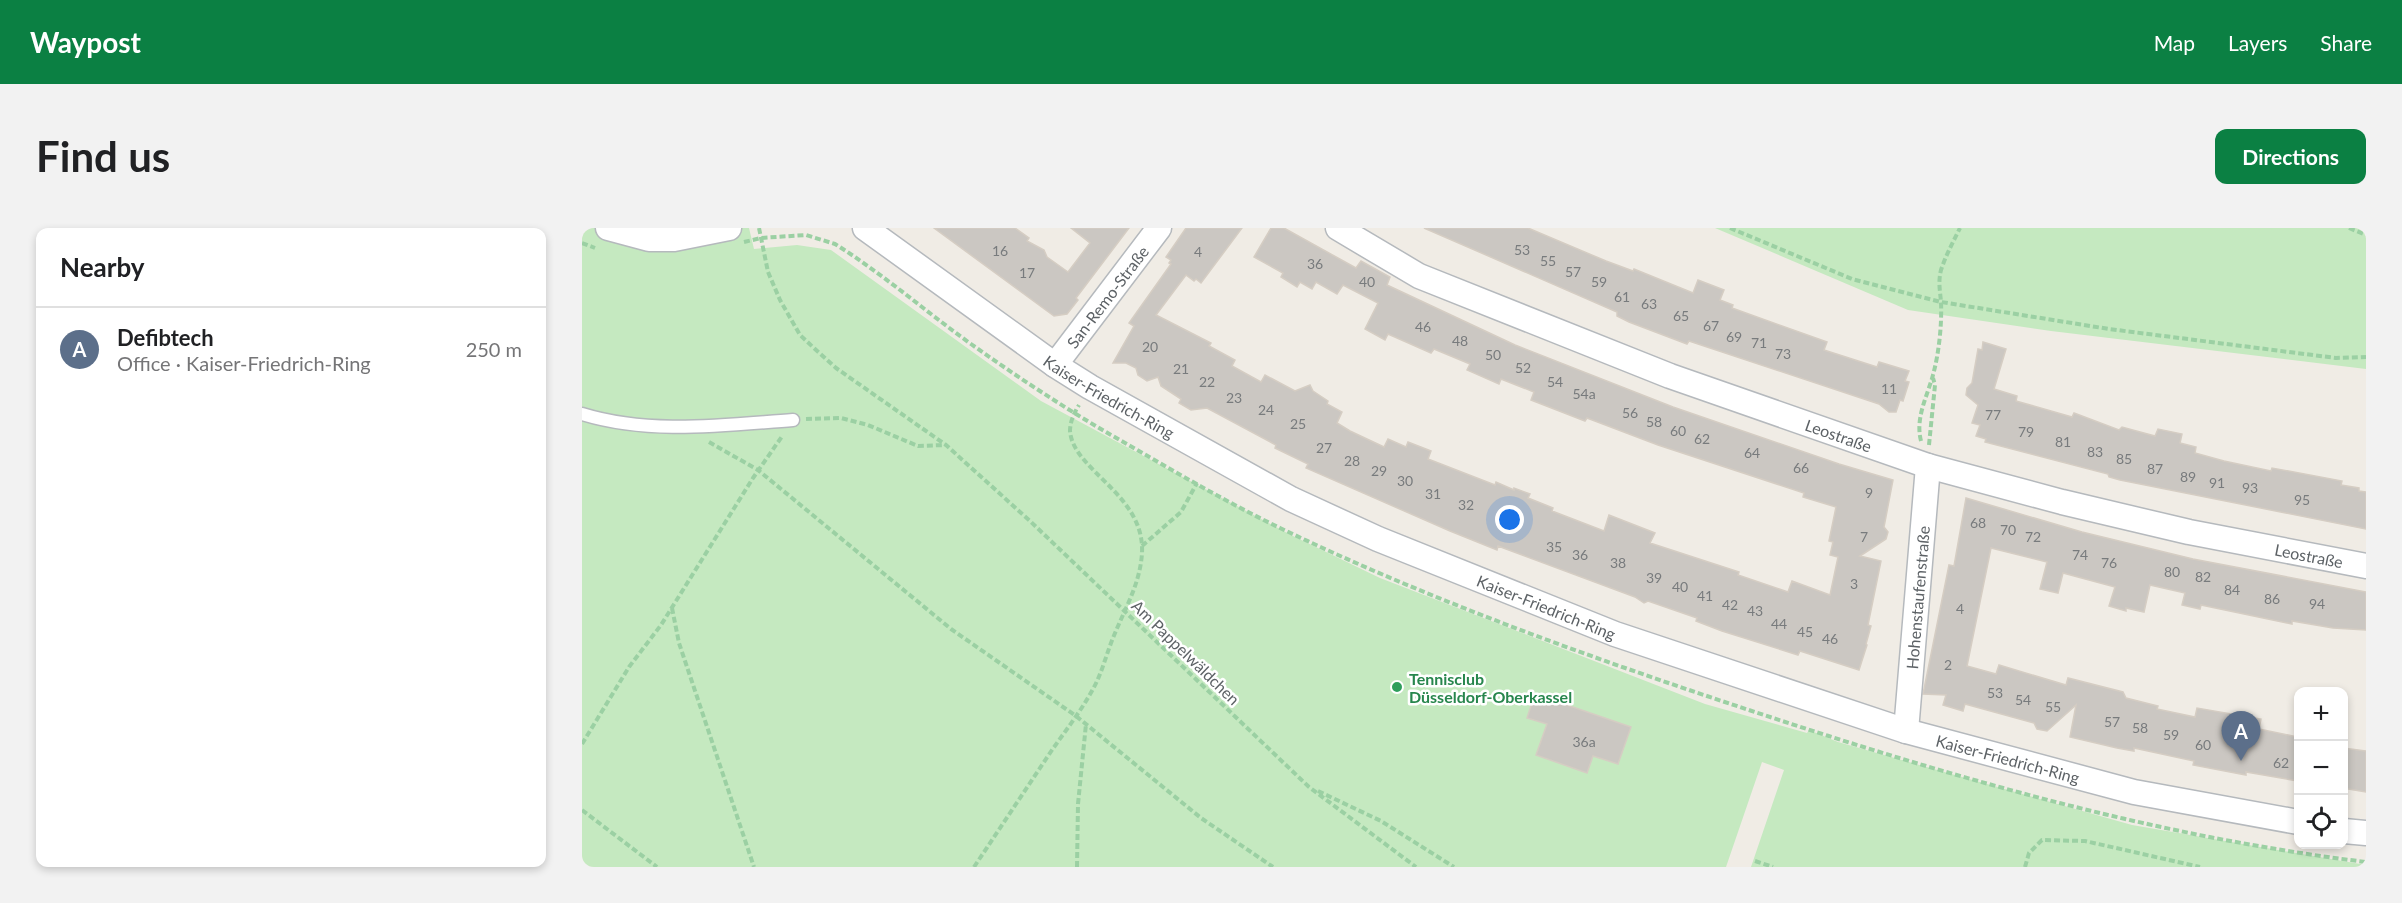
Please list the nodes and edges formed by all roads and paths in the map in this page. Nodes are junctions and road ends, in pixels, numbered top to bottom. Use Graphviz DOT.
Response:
graph roads {
  1 [pos="608,228"];
  2 [pos="729,228"];
  3 [pos="759,228"];
  4 [pos="865,228"];
  5 [pos="1159,228"];
  6 [pos="1338,228"];
  7 [pos="1730,228"];
  8 [pos="1960,228"];
  9 [pos="2349,228"];
  10 [pos="639,231"];
  11 [pos="2366,235"];
  12 [pos="1941,302"];
  13 [pos="2366,357"];
  14 [pos="1055,365"];
  15 [pos="1933,376"];
  16 [pos="1090,387"];
  17 [pos="582,414"];
  18 [pos="793,420"];
  19 [pos="685,428"];
  20 [pos="946,445"];
  21 [pos="1928,466"];
  22 [pos="758,470"];
  23 [pos="1197,483"];
  24 [pos="1142,546"];
  25 [pos="2366,566"];
  26 [pos="672,608"];
  27 [pos="1125,609"];
  28 [pos="1076,716"];
  29 [pos="1086,723"];
  30 [pos="1906,731"];
  31 [pos="582,744"];
  32 [pos="1309,787"];
  33 [pos="582,810"];
  34 [pos="2294,821"];
  35 [pos="2348,831"];
  36 [pos="2366,833"];
  37 [pos="1755,861"];
  38 [pos="657,867"];
  39 [pos="754,867"];
  40 [pos="974,867"];
  41 [pos="1077,867"];
  42 [pos="1273,867"];
  43 [pos="1416,867"];
  44 [pos="1454,867"];
  45 [pos="1773,867"];
  46 [pos="2025,867"];
  47 [pos="2200,867"];
  1 -- 10 [label="street"];
  2 -- 10 [label="street"];
  3 -- 20 [label="path, Am Pappelwäldchen"];
  4 -- 14 [label="street, Kaiser-Friedrich-Ring"];
  5 -- 14 [label="street, San-Remo-Straße"];
  6 -- 21 [label="street, Leostraße"];
  7 -- 12 [label="path"];
  8 -- 12 [label="path"];
  9 -- 11 [label="path"];
  12 -- 13 [label="path"];
  12 -- 15 [label="path"];
  14 -- 16 [label="street, Kaiser-Friedrich-Ring"];
  15 -- 21 [label="path"];
  15 -- 21 [label="path"];
  16 -- 24 [label="path"];
  16 -- 30 [label="street, Kaiser-Friedrich-Ring"];
  17 -- 19 [label="lane"];
  18 -- 19 [label="lane"];
  18 -- 20 [label="path"];
  18 -- 22 [label="path"];
  19 -- 22 [label="path"];
  20 -- 27 [label="path, Am Pappelwäldchen"];
  21 -- 25 [label="street, Leostraße"];
  21 -- 30 [label="street, Hohenstaufenstraße"];
  22 -- 26 [label="path"];
  22 -- 28 [label="path"];
  23 -- 24 [label="path"];
  24 -- 27 [label="path"];
  26 -- 31 [label="path"];
  26 -- 39 [label="path"];
  27 -- 28 [label="path"];
  27 -- 32 [label="path, Am Pappelwäldchen"];
  28 -- 29 [label="path"];
  28 -- 40 [label="path"];
  29 -- 41 [label="path"];
  29 -- 42 [label="path"];
  30 -- 34 [label="street, Kaiser-Friedrich-Ring"];
  32 -- 43 [label="path, Am Pappelwäldchen"];
  32 -- 44 [label="path"];
  33 -- 38 [label="path"];
  35 -- 36 [label="street"];
  37 -- 45 [label="path"];
  46 -- 47 [label="path"];
}
